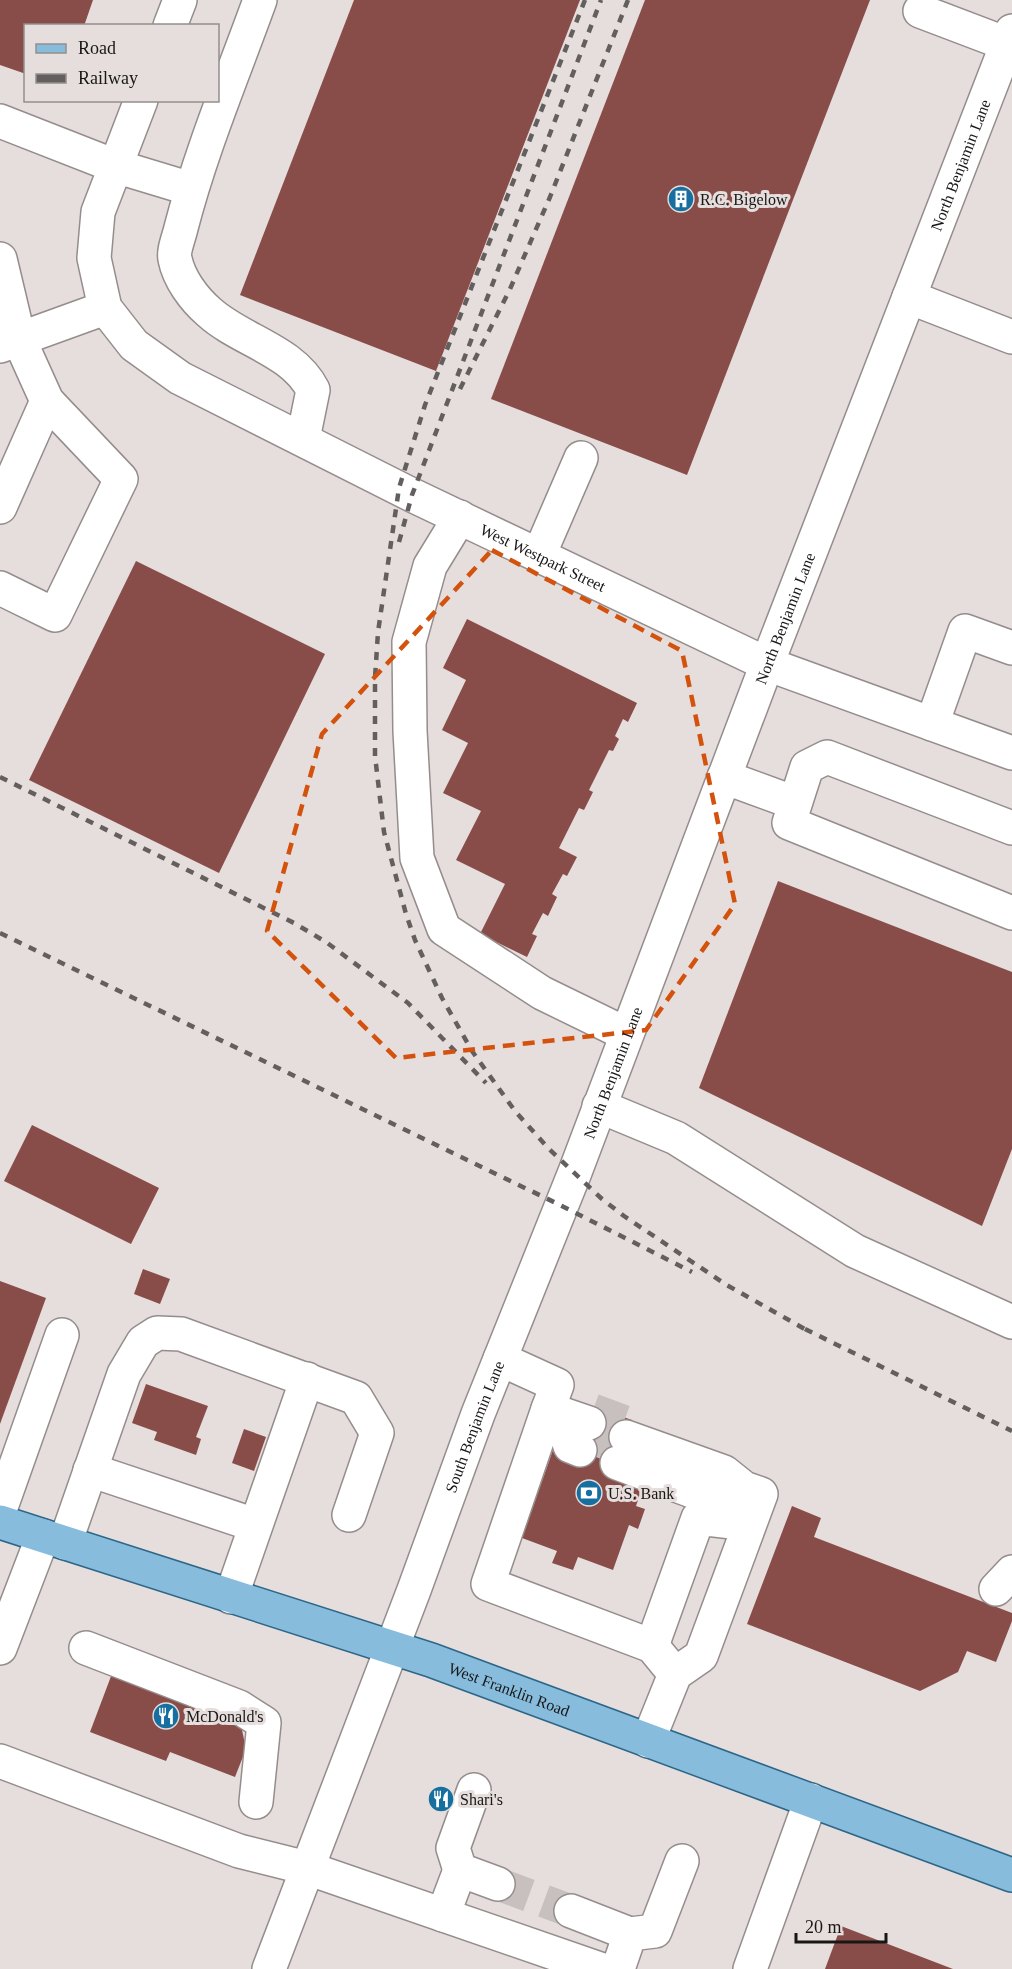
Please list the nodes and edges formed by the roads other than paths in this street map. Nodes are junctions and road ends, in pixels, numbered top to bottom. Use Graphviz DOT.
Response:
graph roads {
  1 [pos="180,0"];
  2 [pos="260,0"];
  3 [pos="920,11"];
  4 [pos="171,24"];
  5 [pos="1010,37"];
  6 [pos="140,102"];
  7 [pos="0,121"];
  8 [pos="115,166"];
  9 [pos="191,189"];
  10 [pos="0,259"];
  11 [pos="909,297"];
  12 [pos="105,308"];
  13 [pos="1012,337"];
  14 [pos="10,343"];
  15 [pos="47,401"];
  16 [pos="303,439"];
  17 [pos="581,458"];
  18 [pos="0,507"];
  19 [pos="460,518"];
  20 [pos="539,555"];
  21 [pos="0,588"];
  22 [pos="1012,648"];
  23 [pos="767,664"];
  24 [pos="933,724"];
  25 [pos="1012,753"];
  26 [pos="724,777"];
  27 [pos="795,803"];
  28 [pos="1012,828"];
  29 [pos="1012,913"];
  30 [pos="626,1034"];
  31 [pos="599,1106"];
  32 [pos="560,1205"];
  33 [pos="1012,1322"];
  34 [pos="62,1335"];
  35 [pos="501,1359"];
  36 [pos="307,1379"];
  37 [pos="553,1411"];
  38 [pos="586,1430"];
  39 [pos="624,1443"];
  40 [pos="90,1470"];
  41 [pos="0,1510"];
  42 [pos="349,1515"];
  43 [pos="0,1522"];
  44 [pos="749,1524"];
  45 [pos="255,1525"];
  46 [pos="54,1539"];
  47 [pos="231,1597"];
  48 [pos="652,1646"];
  49 [pos="391,1647"];
  50 [pos="0,1648"];
  51 [pos="86,1648"];
  52 [pos="675,1674"];
  53 [pos="648,1741"];
  54 [pos="0,1761"];
  55 [pos="474,1790"];
  56 [pos="811,1800"];
  57 [pos="256,1802"];
  58 [pos="682,1861"];
  59 [pos="307,1868"];
  60 [pos="460,1870"];
  61 [pos="1012,1875"];
  62 [pos="498,1884"];
  63 [pos="571,1911"];
  64 [pos="443,1915"];
  65 [pos="630,1934"];
  66 [pos="269,1969"];
  67 [pos="600,1969"];
  68 [pos="618,1969"];
  69 [pos="750,1969"];
  1 -- 4 [label="street"];
  2 -- 9 [label="street"];
  3 -- 5 [label="street"];
  5 -- 11 [label="street, North Benjamin Lane"];
  6 -- 8 [label="street"];
  7 -- 8 [label="street"];
  8 -- 9 [label="street"];
  8 -- 12 [label="street"];
  9 -- 16 [label="street"];
  10 -- 14 [label="street"];
  11 -- 13 [label="street"];
  11 -- 23 [label="street, North Benjamin Lane"];
  12 -- 14 [label="street"];
  12 -- 16 [label="street, West Westpark Street"];
  14 -- 15 [label="street"];
  15 -- 18 [label="street"];
  15 -- 21 [label="street"];
  16 -- 19 [label="street, West Westpark Street"];
  17 -- 20 [label="street"];
  19 -- 20 [label="street, West Westpark Street"];
  19 -- 30 [label="street"];
  20 -- 23 [label="street, West Westpark Street"];
  22 -- 24 [label="street"];
  23 -- 24 [label="street, West Westpark Street"];
  23 -- 26 [label="street, North Benjamin Lane"];
  24 -- 25 [label="street, West Westpark Street"];
  26 -- 27 [label="street"];
  26 -- 30 [label="street, North Benjamin Lane"];
  27 -- 28 [label="street"];
  27 -- 29 [label="street"];
  30 -- 31 [label="street, North Benjamin Lane"];
  31 -- 32 [label="street, North Benjamin Lane"];
  31 -- 33 [label="street"];
  32 -- 35 [label="street, South Benjamin Lane"];
  34 -- 41 [label="street"];
  35 -- 37 [label="street"];
  35 -- 49 [label="street, South Benjamin Lane"];
  36 -- 40 [label="street"];
  36 -- 42 [label="street"];
  36 -- 45 [label="street"];
  37 -- 38 [label="street"];
  37 -- 48 [label="street"];
  39 -- 44 [label="street"];
  40 -- 45 [label="street"];
  40 -- 46 [label="street"];
  43 -- 46 [label="main road, West Franklin Road"];
  44 -- 48 [label="street"];
  44 -- 52 [label="street"];
  45 -- 47 [label="street"];
  46 -- 47 [label="main road, West Franklin Road"];
  46 -- 50 [label="street"];
  47 -- 49 [label="main road, West Franklin Road"];
  48 -- 52 [label="street"];
  49 -- 53 [label="main road, West Franklin Road"];
  49 -- 59 [label="street, South Benjamin Lane"];
  51 -- 57 [label="street"];
  52 -- 53 [label="street"];
  53 -- 56 [label="main road, West Franklin Road"];
  54 -- 59 [label="street"];
  55 -- 60 [label="street"];
  56 -- 61 [label="main road, West Franklin Road"];
  56 -- 69 [label="street"];
  58 -- 65 [label="street"];
  59 -- 64 [label="street"];
  59 -- 66 [label="street, South Benjamin Lane"];
  60 -- 62 [label="street"];
  60 -- 64 [label="street"];
  63 -- 65 [label="street"];
  64 -- 67 [label="street"];
  65 -- 68 [label="street"];
}
